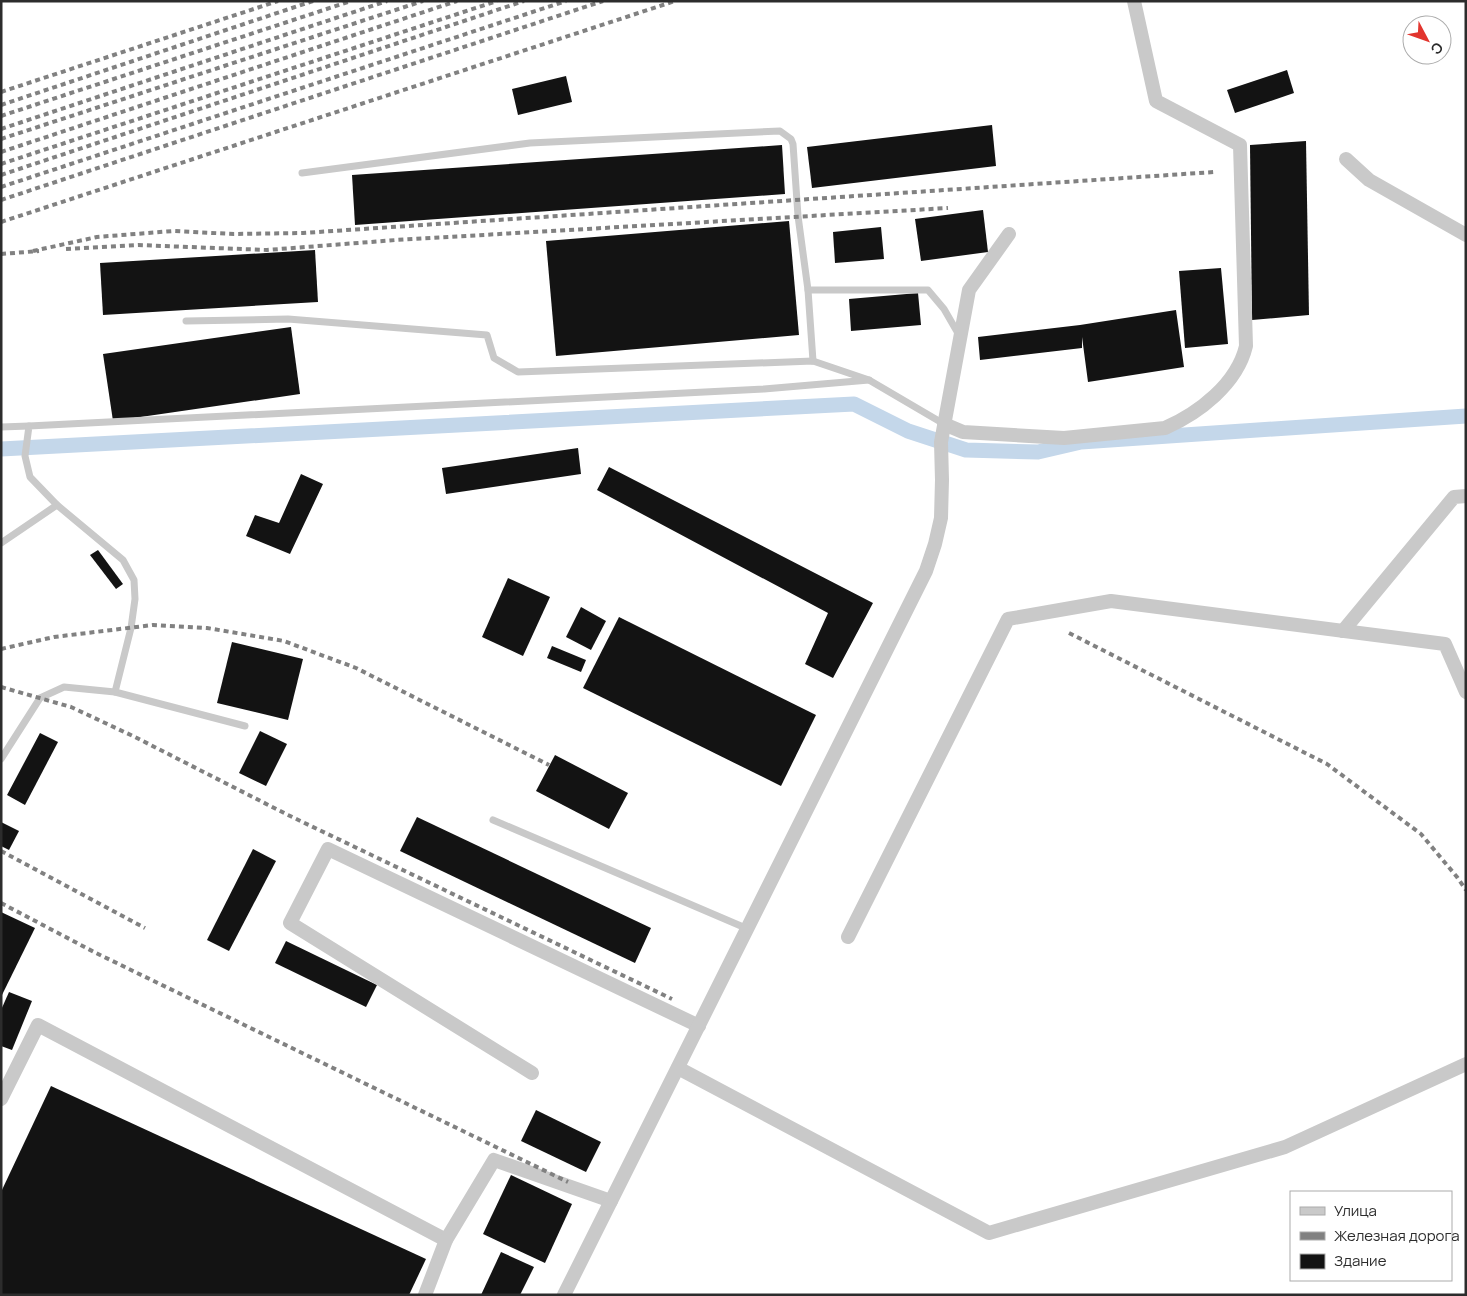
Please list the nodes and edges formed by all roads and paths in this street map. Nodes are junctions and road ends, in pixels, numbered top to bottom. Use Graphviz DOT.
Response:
graph roads {
  1 [pos="1134,1"];
  2 [pos="1346,159"];
  3 [pos="302,173"];
  4 [pos="1009,234"];
  5 [pos="1466,235"];
  6 [pos="808,290"];
  7 [pos="186,321"];
  8 [pos="960,338"];
  9 [pos="813,361"];
  10 [pos="869,380"];
  11 [pos="944,424"];
  12 [pos="29,426"];
  13 [pos="1,427"];
  14 [pos="1466,496"];
  15 [pos="58,505"];
  16 [pos="1,543"];
  17 [pos="1343,631"];
  18 [pos="115,692"];
  19 [pos="1466,692"];
  20 [pos="245,726"];
  21 [pos="1,759"];
  22 [pos="493,820"];
  23 [pos="748,929"];
  24 [pos="848,937"];
  25 [pos="700,1026"];
  26 [pos="1466,1064"];
  27 [pos="678,1068"];
  28 [pos="532,1073"];
  29 [pos="2,1098"];
  30 [pos="612,1201"];
  31 [pos="446,1240"];
  32 [pos="424,1295"];
  33 [pos="564,1295"];
  1 -- 11 [label="street"];
  2 -- 5 [label="street"];
  3 -- 6 [label="lane"];
  4 -- 8 [label="street"];
  6 -- 8 [label="lane"];
  6 -- 9 [label="lane"];
  7 -- 9 [label="lane"];
  8 -- 11 [label="street"];
  9 -- 10 [label="lane"];
  10 -- 11 [label="lane"];
  10 -- 12 [label="lane"];
  11 -- 23 [label="street"];
  12 -- 13 [label="lane"];
  12 -- 15 [label="lane"];
  14 -- 17 [label="street"];
  15 -- 16 [label="lane"];
  15 -- 18 [label="lane"];
  17 -- 19 [label="street"];
  17 -- 24 [label="street"];
  18 -- 20 [label="lane"];
  18 -- 21 [label="lane"];
  22 -- 23 [label="lane"];
  23 -- 25 [label="street"];
  25 -- 27 [label="street"];
  25 -- 28 [label="street"];
  26 -- 27 [label="street"];
  27 -- 30 [label="street"];
  29 -- 31 [label="street"];
  30 -- 31 [label="street"];
  30 -- 33 [label="street"];
  31 -- 32 [label="street"];
}
